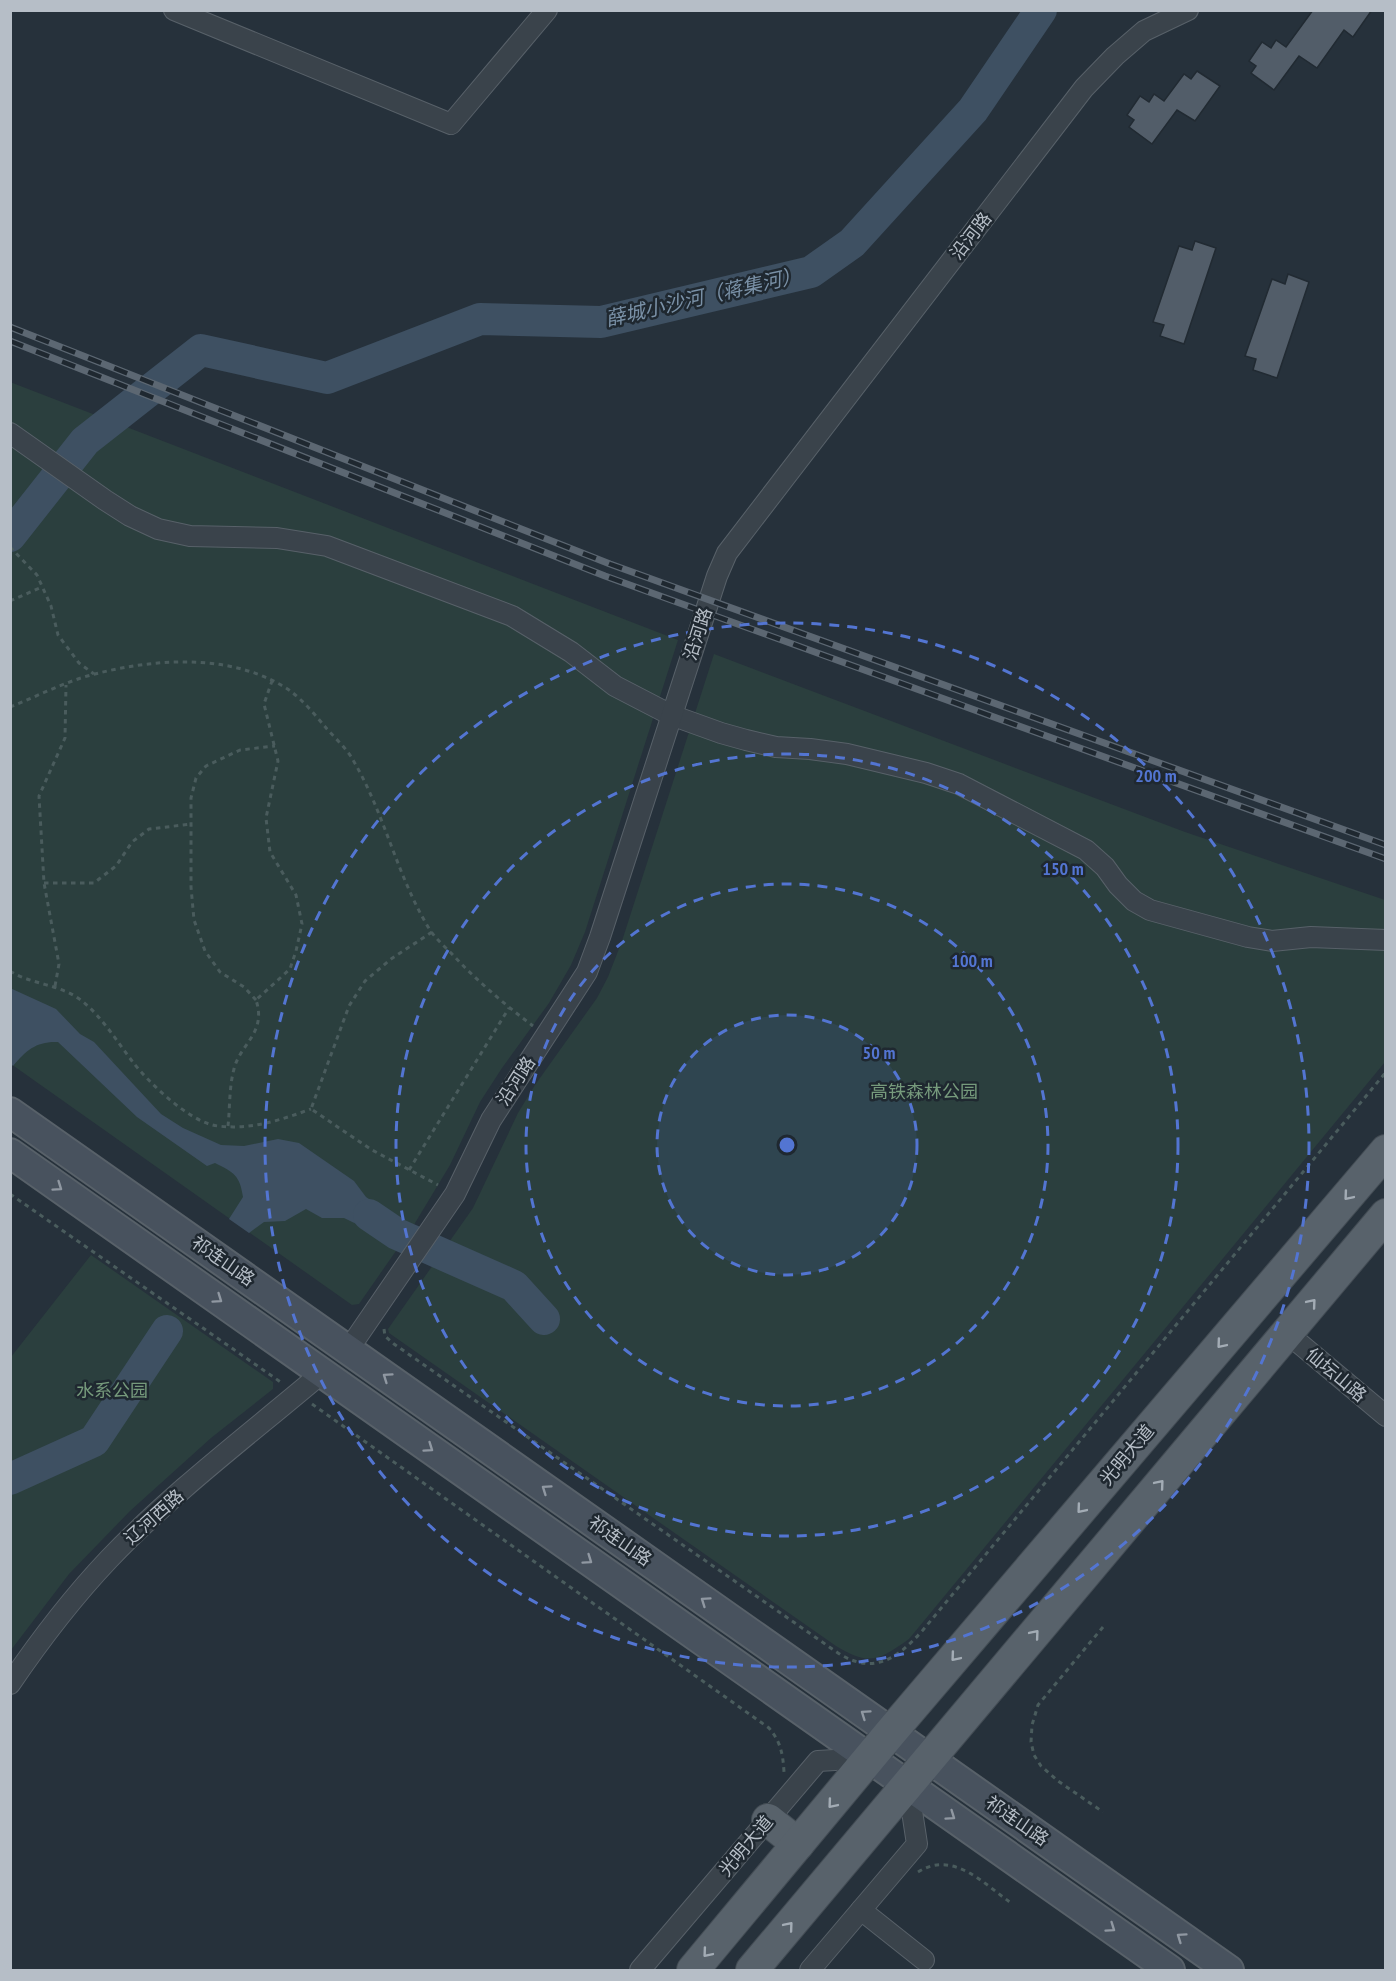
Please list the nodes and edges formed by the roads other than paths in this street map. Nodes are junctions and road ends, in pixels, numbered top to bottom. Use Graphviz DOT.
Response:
graph roads {
  1 [pos="174,10"];
  2 [pos="547,10"];
  3 [pos="1188,10"];
  4 [pos="10,433"];
  5 [pos="671,715"];
  6 [pos="1386,940"];
  7 [pos="10,1112"];
  8 [pos="1386,1151"];
  9 [pos="10,1153"];
  10 [pos="1386,1215"];
  11 [pos="1287,1333"];
  12 [pos="348,1350"];
  13 [pos="322,1372"];
  14 [pos="1386,1416"];
  15 [pos="10,1684"];
  16 [pos="891,1732"];
  17 [pos="869,1758"];
  18 [pos="930,1760"];
  19 [pos="908,1785"];
  20 [pos="768,1820"];
  21 [pos="798,1844"];
  22 [pos="861,1910"];
  23 [pos="924,1960"];
  24 [pos="640,1971"];
  25 [pos="693,1971"];
  26 [pos="752,1971"];
  27 [pos="810,1971"];
  28 [pos="1170,1971"];
  29 [pos="1229,1971"];
  1 -- 2 [label="street"];
  3 -- 5 [label="street, 沿河路"];
  4 -- 5 [label="street"];
  5 -- 6 [label="street"];
  5 -- 12 [label="street, 沿河路"];
  7 -- 12 [label="main road, 祁连山路"];
  8 -- 16 [label="main road, 光明大道, one-way"];
  9 -- 13 [label="main road, 祁连山路, one-way"];
  11 -- 10 [label="main road, one-way"];
  11 -- 14 [label="street, 仙坛山路"];
  18 -- 11 [label="main road, one-way"];
  16 -- 12 [label="main road, 祁连山路, one-way"];
  13 -- 15 [label="street, 辽河西路"];
  13 -- 17 [label="main road, 祁连山路, one-way"];
  16 -- 17 [label="main road, 光明大道"];
  16 -- 18 [label="main road, 祁连山路"];
  17 -- 19 [label="main road, 祁连山路"];
  17 -- 20 [label="street, 光明大道"];
  17 -- 21 [label="main road, 光明大道, one-way"];
  18 -- 19 [label="main road"];
  29 -- 18 [label="main road, 祁连山路, one-way"];
  19 -- 22 [label="street"];
  26 -- 19 [label="main road, one-way"];
  19 -- 28 [label="main road, 祁连山路, one-way"];
  20 -- 21 [label="main road"];
  20 -- 24 [label="street, 光明大道"];
  21 -- 25 [label="main road, 光明大道, one-way"];
  22 -- 23 [label="street"];
  22 -- 27 [label="street"];
}
